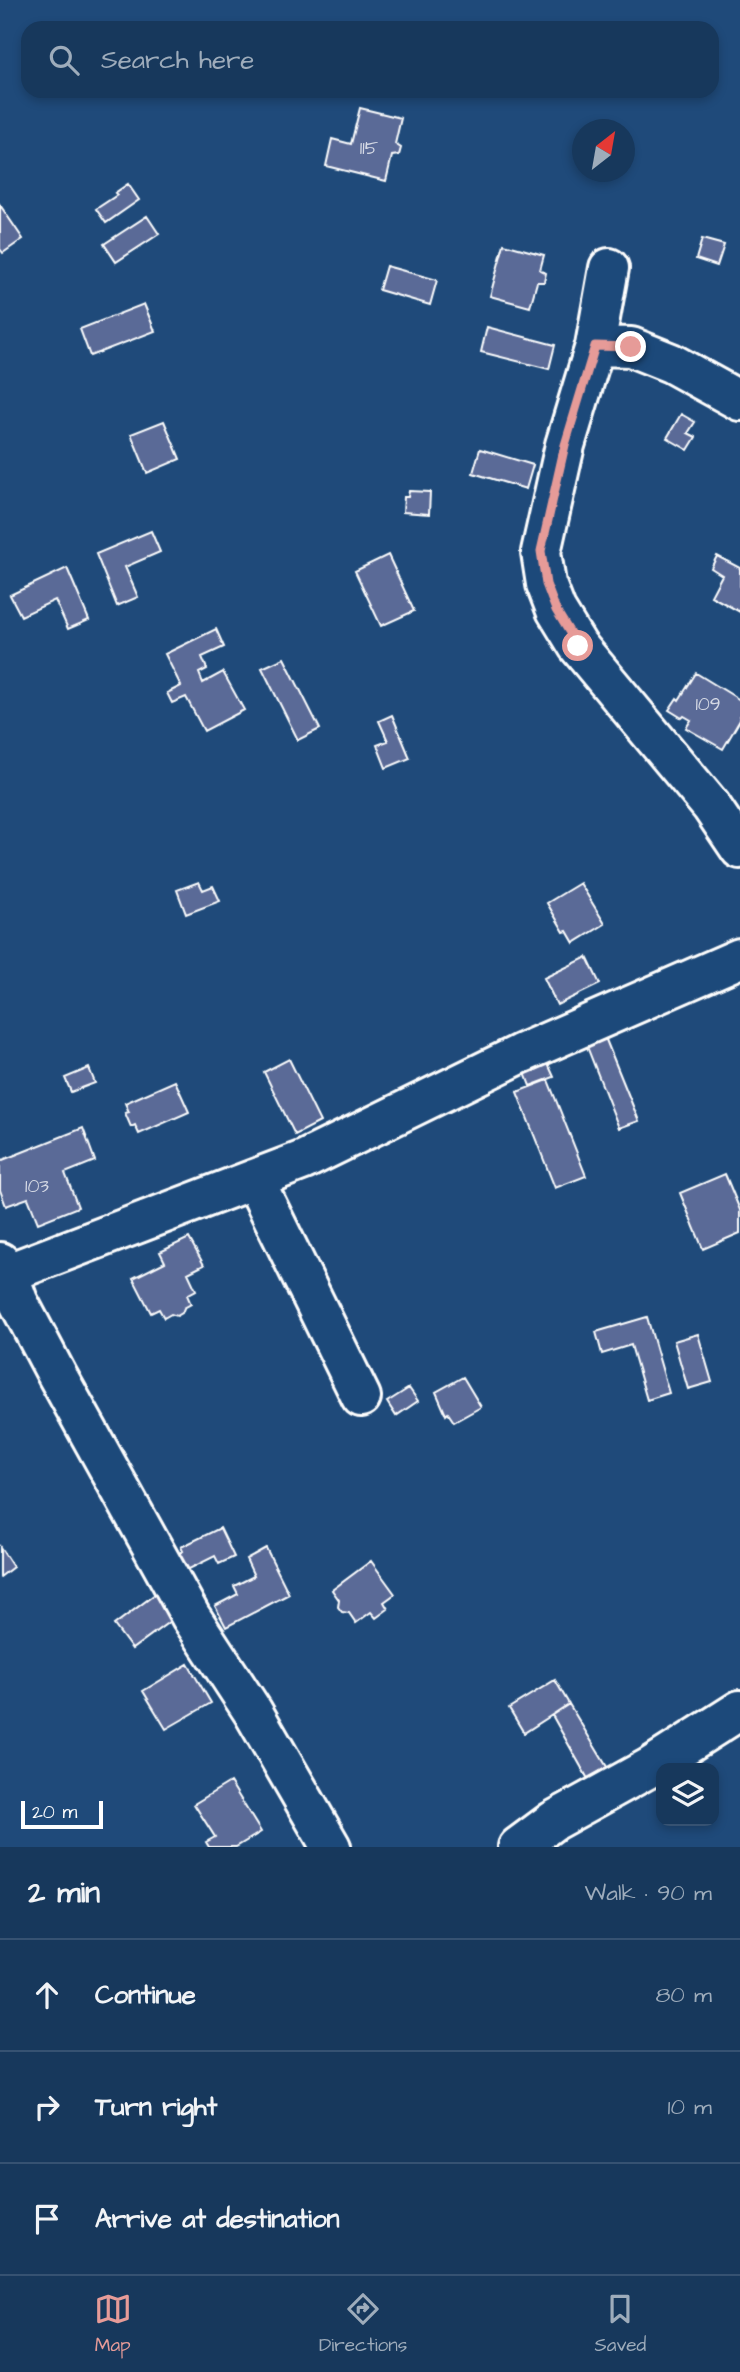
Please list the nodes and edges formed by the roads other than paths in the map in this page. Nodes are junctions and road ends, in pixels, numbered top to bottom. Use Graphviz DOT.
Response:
graph roads {
  1 [pos="609,268"];
  2 [pos="595,346"];
  3 [pos="740,401"];
  4 [pos="740,849"];
  5 [pos="740,958"];
  6 [pos="254,1179"];
  7 [pos="4,1268"];
  8 [pos="361,1397"];
  9 [pos="740,1710"];
  10 [pos="331,1847"];
  11 [pos="518,1847"];
  1 -- 2 [label="street"];
  2 -- 3 [label="street"];
  2 -- 4 [label="street"];
  5 -- 6 [label="street"];
  6 -- 7 [label="street"];
  6 -- 8 [label="street"];
  7 -- 10 [label="street"];
  9 -- 11 [label="street"];
}
